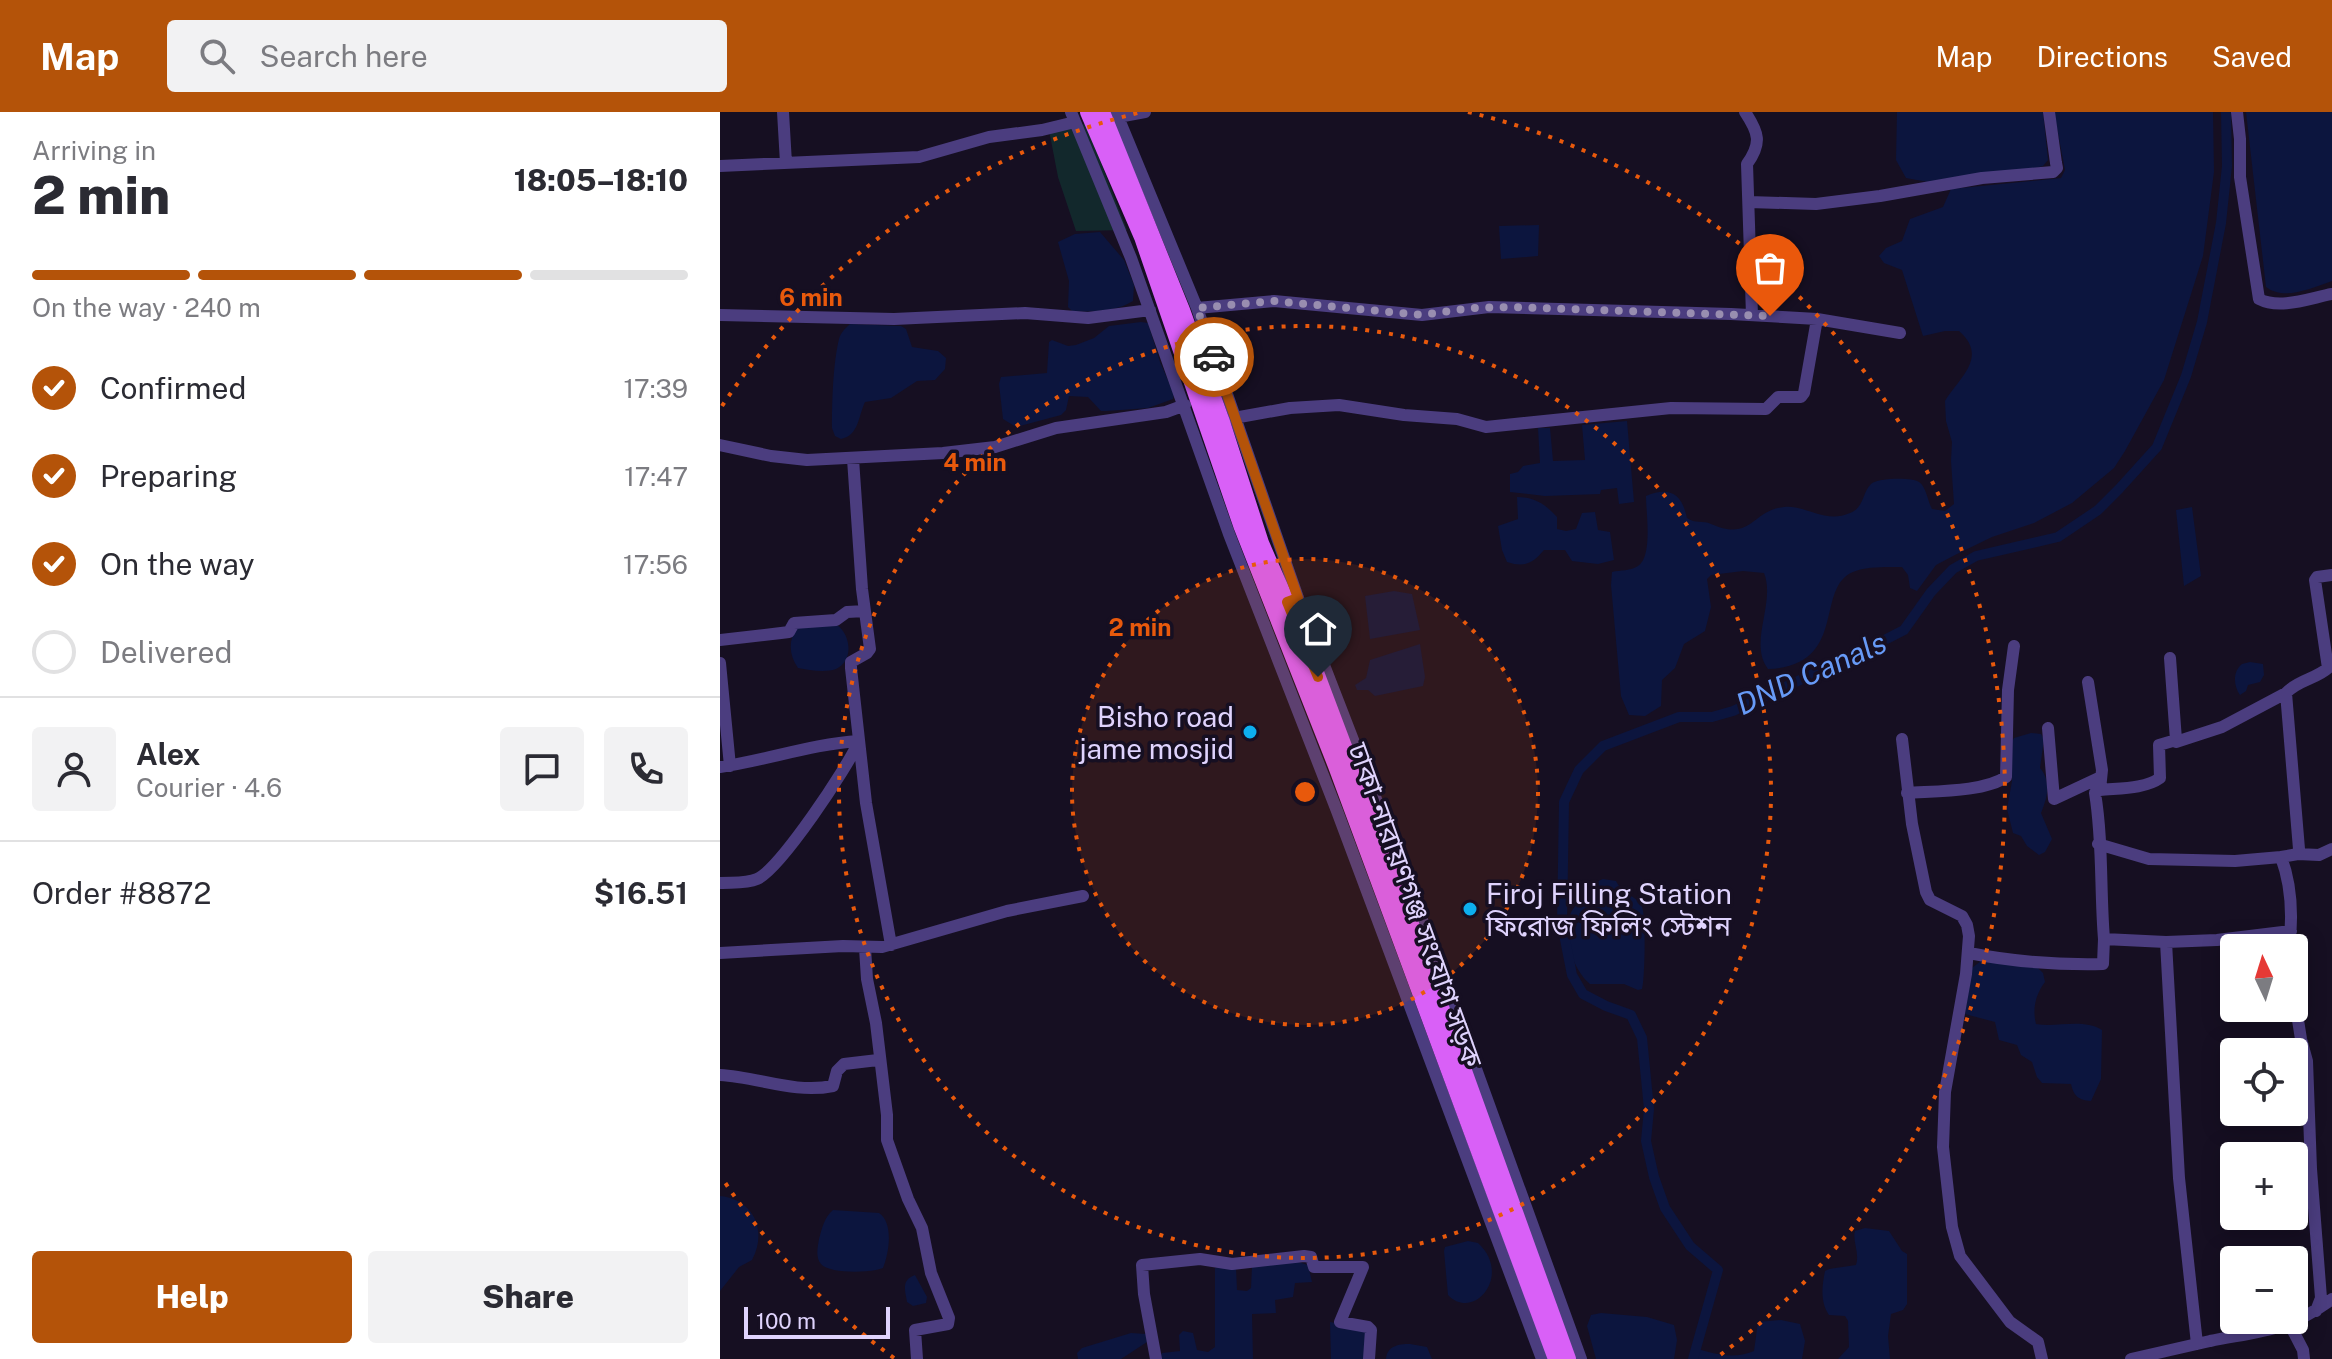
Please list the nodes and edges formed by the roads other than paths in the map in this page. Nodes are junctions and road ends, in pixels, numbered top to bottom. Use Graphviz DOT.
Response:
graph roads {
  1 [pos="783,112"];
  2 [pos="1145,112"];
  3 [pos="1745,112"];
  4 [pos="2049,112"];
  5 [pos="2237,112"];
  6 [pos="1112,114"];
  7 [pos="1078,115"];
  8 [pos="786,163"];
  9 [pos="720,166"];
  10 [pos="1749,202"];
  11 [pos="2332,294"];
  12 [pos="1197,308"];
  13 [pos="1150,310"];
  14 [pos="720,315"];
  15 [pos="1752,315"];
  16 [pos="1817,319"];
  17 [pos="1900,333"];
  18 [pos="1185,405"];
  19 [pos="1234,418"];
  20 [pos="720,445"];
  21 [pos="853,459"];
  22 [pos="2332,575"];
  23 [pos="1292,600"];
  24 [pos="865,611"];
  25 [pos="720,640"];
  26 [pos="2014,646"];
  27 [pos="2170,658"];
  28 [pos="720,663"];
  29 [pos="2330,663"];
  30 [pos="2088,682"];
  31 [pos="2286,693"];
  32 [pos="1306,708"];
  33 [pos="2048,728"];
  34 [pos="1902,739"];
  35 [pos="859,741"];
  36 [pos="2176,742"];
  37 [pos="725,766"];
  38 [pos="2100,784"];
  39 [pos="1907,793"];
  40 [pos="2098,844"];
  41 [pos="2332,849"];
  42 [pos="2298,854"];
  43 [pos="2281,857"];
  44 [pos="720,883"];
  45 [pos="1083,896"];
  46 [pos="2291,931"];
  47 [pos="2291,934"];
  48 [pos="2104,939"];
  49 [pos="2166,942"];
  50 [pos="891,945"];
  51 [pos="865,948"];
  52 [pos="720,953"];
  53 [pos="1969,953"];
  54 [pos="1431,1002"];
  55 [pos="2298,1022"];
  56 [pos="878,1060"];
  57 [pos="720,1075"];
  58 [pos="1525,1258"];
  59 [pos="1540,1299"];
  60 [pos="2332,1299"];
  61 [pos="2316,1311"];
  62 [pos="2308,1315"];
  63 [pos="2256,1334"];
  64 [pos="2295,1334"];
  65 [pos="2197,1344"];
  66 [pos="917,1359"];
  67 [pos="1156,1359"];
  68 [pos="1369,1359"];
  69 [pos="1542,1359"];
  70 [pos="1556,1359"];
  71 [pos="1568,1359"];
  72 [pos="1581,1359"];
  73 [pos="2042,1359"];
  74 [pos="2131,1359"];
  75 [pos="2304,1359"];
  1 -- 8 [label="street"];
  2 -- 6 [label="street"];
  3 -- 10 [label="street"];
  4 -- 10 [label="street"];
  5 -- 11 [label="street"];
  6 -- 12 [label="street"];
  6 -- 23 [label="main road, ঢাকা-নারায়ণগঞ্জ সংযোগ সড়ক"];
  7 -- 8 [label="street"];
  7 -- 13 [label="street"];
  7 -- 32 [label="main road, ঢাকা-নারায়ণগঞ্জ সংযোগ সড়ক"];
  8 -- 9 [label="street"];
  10 -- 15 [label="street"];
  12 -- 15 [label="street"];
  12 -- 19 [label="street"];
  13 -- 14 [label="street"];
  13 -- 18 [label="street"];
  15 -- 16 [label="street"];
  16 -- 17 [label="street"];
  16 -- 19 [label="street"];
  18 -- 21 [label="street"];
  18 -- 32 [label="street"];
  19 -- 23 [label="street"];
  20 -- 21 [label="street"];
  21 -- 24 [label="street"];
  22 -- 29 [label="street"];
  23 -- 54 [label="main road, ঢাকা-নারায়ণগঞ্জ সংযোগ সড়ক"];
  24 -- 25 [label="street"];
  24 -- 35 [label="street"];
  26 -- 39 [label="street"];
  27 -- 36 [label="street"];
  28 -- 37 [label="street"];
  29 -- 31 [label="street"];
  30 -- 38 [label="street"];
  31 -- 36 [label="street"];
  31 -- 42 [label="street"];
  32 -- 54 [label="main road, ঢাকা-নারায়ণগঞ্জ সংযোগ সড়ক"];
  33 -- 38 [label="street"];
  34 -- 39 [label="street"];
  35 -- 37 [label="street"];
  35 -- 44 [label="street"];
  35 -- 50 [label="street"];
  36 -- 38 [label="street"];
  38 -- 40 [label="street"];
  39 -- 53 [label="street"];
  40 -- 43 [label="street"];
  40 -- 48 [label="street"];
  41 -- 42 [label="street"];
  42 -- 43 [label="street"];
  43 -- 46 [label="street"];
  45 -- 50 [label="street"];
  46 -- 47 [label="street"];
  46 -- 49 [label="street"];
  48 -- 49 [label="street"];
  48 -- 53 [label="street"];
  49 -- 65 [label="street"];
  50 -- 51 [label="street"];
  51 -- 52 [label="street"];
  51 -- 56 [label="street"];
  53 -- 73 [label="street"];
  54 -- 58 [label="main road, ঢাকা-নারায়ণগঞ্জ সংযোগ সড়ক"];
  54 -- 58 [label="street"];
  55 -- 61 [label="street"];
  56 -- 57 [label="street"];
  56 -- 66 [label="street"];
  58 -- 59 [label="main road, ঢাকা-নারায়ণগঞ্জ সংযোগ সড়ক"];
  58 -- 69 [label="street"];
  58 -- 72 [label="street"];
  59 -- 70 [label="main road, ঢাকা-নারায়ণগঞ্জ সংযোগ সড়ক"];
  59 -- 71 [label="main road, ঢাকা-নারায়ণগঞ্জ সংযোগ সড়ক"];
  60 -- 61 [label="street"];
  61 -- 62 [label="street"];
  63 -- 65 [label="street"];
  64 -- 75 [label="street"];
  65 -- 74 [label="street"];
  67 -- 68 [label="street"];
}
